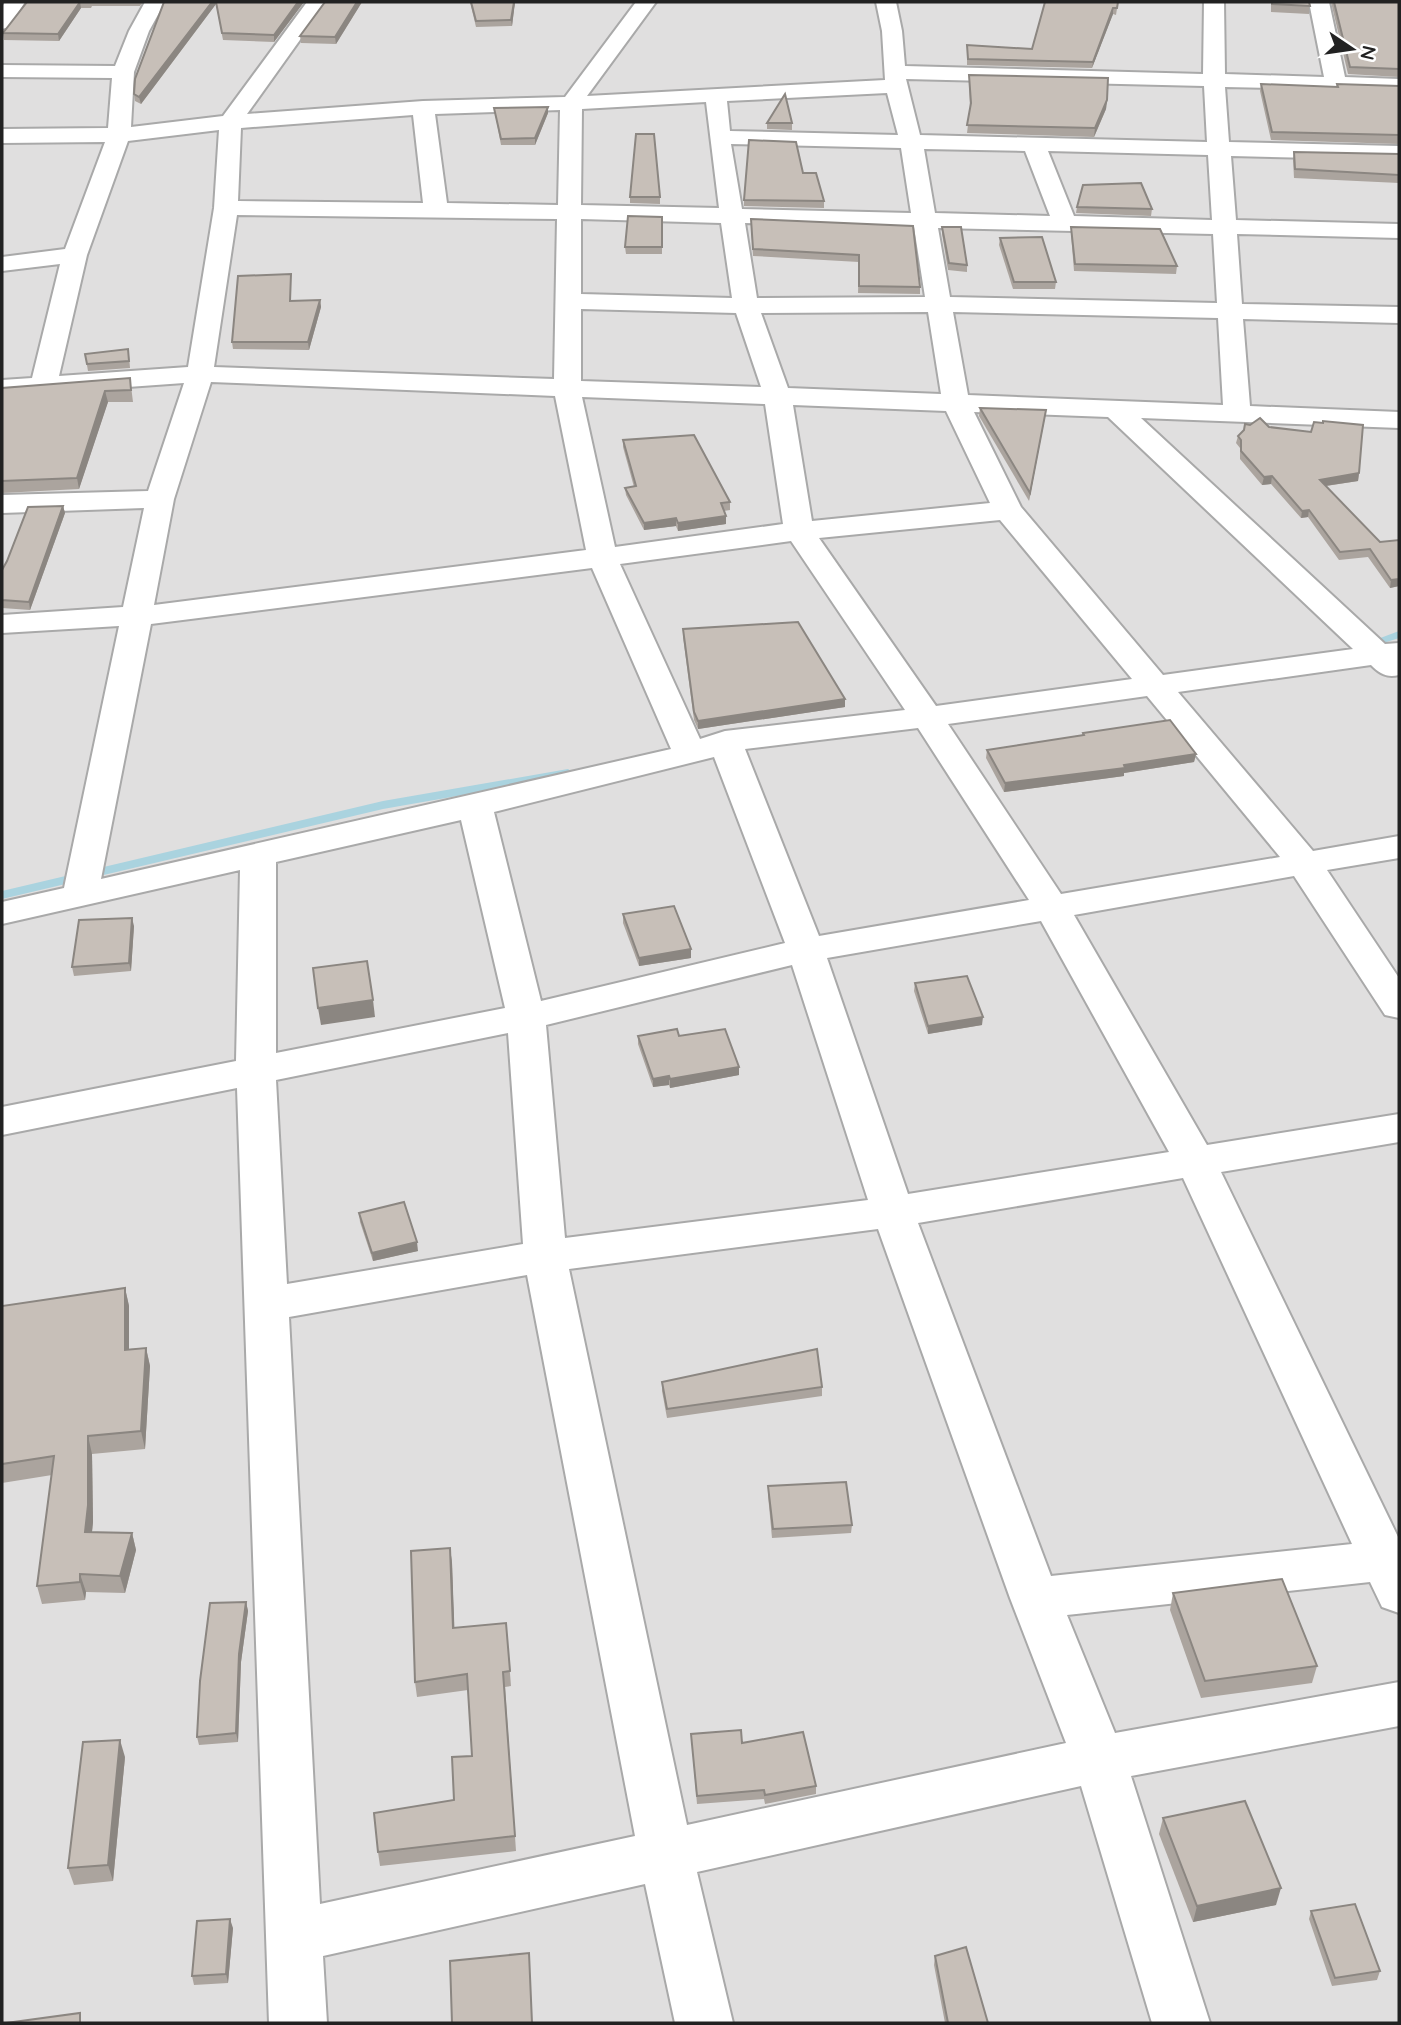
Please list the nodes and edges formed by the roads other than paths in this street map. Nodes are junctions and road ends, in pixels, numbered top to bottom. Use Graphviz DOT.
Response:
graph roads {
  1 [pos="15,2"];
  2 [pos="155,2"];
  3 [pos="317,2"];
  4 [pos="646,2"];
  5 [pos="886,2"];
  6 [pos="1213,2"];
  7 [pos="1319,2"];
  8 [pos="2,23"];
  9 [pos="2,71"];
  10 [pos="123,72"];
  11 [pos="896,79"];
  12 [pos="1214,80"];
  13 [pos="1336,83"];
  14 [pos="1399,85"];
  15 [pos="716,94"];
  16 [pos="571,103"];
  17 [pos="423,108"];
  18 [pos="230,122"];
  19 [pos="119,135"];
  20 [pos="2,136"];
  21 [pos="719,137"];
  22 [pos="911,141"];
  23 [pos="1034,144"];
  24 [pos="1219,148"];
  25 [pos="1399,153"];
  26 [pos="226,208"];
  27 [pos="436,211"];
  28 [pos="570,212"];
  29 [pos="731,217"];
  30 [pos="925,221"];
  31 [pos="1065,224"];
  32 [pos="1224,228"];
  33 [pos="1399,231"];
  34 [pos="75,255"];
  35 [pos="2,264"];
  36 [pos="568,301"];
  37 [pos="939,304"];
  38 [pos="746,306"];
  39 [pos="1230,311"];
  40 [pos="1399,315"];
  41 [pos="200,374"];
  42 [pos="43,386"];
  43 [pos="2,388"];
  44 [pos="568,390"];
  45 [pos="778,398"];
  46 [pos="956,403"];
  47 [pos="1114,408"];
  48 [pos="1237,412"];
  49 [pos="1399,420"];
  50 [pos="160,499"];
  51 [pos="2,504"];
  52 [pos="1008,510"];
  53 [pos="799,531"];
  54 [pos="602,557"];
  55 [pos="136,616"];
  56 [pos="2,624"];
  57 [pos="1392,661"];
  58 [pos="1155,684"];
  59 [pos="927,717"];
  60 [pos="707,748"];
  61 [pos="475,806"];
  62 [pos="1399,847"];
  63 [pos="258,856"];
  64 [pos="1303,862"];
  65 [pos="80,896"];
  66 [pos="1052,908"];
  67 [pos="2,913"];
  68 [pos="806,950"];
  69 [pos="1399,1006"];
  70 [pos="526,1017"];
  71 [pos="257,1070"];
  72 [pos="2,1121"];
  73 [pos="1399,1128"];
  74 [pos="1196,1163"];
  75 [pos="893,1212"];
  76 [pos="545,1256"];
  77 [pos="268,1304"];
  78 [pos="1395,1571"];
  79 [pos="1035,1598"];
  80 [pos="1399,1704"];
  81 [pos="1099,1759"];
  82 [pos="666,1856"];
  83 [pos="295,1936"];
  84 [pos="298,2023"];
  85 [pos="704,2023"];
  86 [pos="1181,2023"];
  1 -- 8 [label="street"];
  2 -- 10 [label="street"];
  3 -- 18 [label="street"];
  4 -- 16 [label="street"];
  5 -- 11 [label="street"];
  6 -- 12 [label="street"];
  7 -- 13 [label="street"];
  9 -- 10 [label="street"];
  10 -- 19 [label="street"];
  11 -- 12 [label="street"];
  11 -- 15 [label="street"];
  11 -- 22 [label="street"];
  12 -- 13 [label="street"];
  12 -- 24 [label="street"];
  13 -- 14 [label="street"];
  15 -- 16 [label="street"];
  15 -- 21 [label="street"];
  16 -- 17 [label="street"];
  16 -- 28 [label="street"];
  17 -- 18 [label="street"];
  17 -- 27 [label="street"];
  18 -- 19 [label="street"];
  18 -- 26 [label="street"];
  19 -- 20 [label="street"];
  19 -- 34 [label="street"];
  21 -- 22 [label="street"];
  21 -- 29 [label="street"];
  22 -- 23 [label="street"];
  22 -- 30 [label="street"];
  23 -- 24 [label="street"];
  23 -- 31 [label="street"];
  24 -- 25 [label="street"];
  24 -- 32 [label="street"];
  26 -- 27 [label="street"];
  26 -- 41 [label="street"];
  27 -- 28 [label="street"];
  28 -- 29 [label="street"];
  28 -- 36 [label="street"];
  29 -- 30 [label="street"];
  29 -- 38 [label="street"];
  30 -- 31 [label="street"];
  30 -- 37 [label="street"];
  31 -- 32 [label="street"];
  32 -- 33 [label="street"];
  32 -- 39 [label="street"];
  34 -- 35 [label="street"];
  34 -- 42 [label="street"];
  36 -- 38 [label="street"];
  36 -- 44 [label="street"];
  37 -- 38 [label="street"];
  37 -- 39 [label="street"];
  37 -- 46 [label="street"];
  38 -- 45 [label="street"];
  39 -- 40 [label="street"];
  39 -- 48 [label="street"];
  41 -- 42 [label="street"];
  41 -- 44 [label="street"];
  41 -- 50 [label="street"];
  42 -- 43 [label="street"];
  44 -- 45 [label="street"];
  44 -- 54 [label="street"];
  45 -- 46 [label="street"];
  45 -- 53 [label="street"];
  46 -- 47 [label="street"];
  46 -- 52 [label="street"];
  47 -- 48 [label="street"];
  47 -- 57 [label="street"];
  48 -- 49 [label="street"];
  50 -- 51 [label="street"];
  50 -- 55 [label="street"];
  52 -- 53 [label="street"];
  52 -- 58 [label="street"];
  53 -- 54 [label="street"];
  53 -- 59 [label="street"];
  54 -- 55 [label="street"];
  54 -- 60 [label="street"];
  55 -- 56 [label="street"];
  55 -- 65 [label="street"];
  57 -- 58 [label="street"];
  58 -- 59 [label="street"];
  58 -- 64 [label="street"];
  59 -- 60 [label="street"];
  59 -- 66 [label="street"];
  60 -- 61 [label="street"];
  60 -- 68 [label="street"];
  61 -- 63 [label="street"];
  61 -- 70 [label="street"];
  62 -- 64 [label="street"];
  63 -- 65 [label="street"];
  63 -- 71 [label="street"];
  64 -- 66 [label="street"];
  64 -- 69 [label="street"];
  65 -- 67 [label="street"];
  66 -- 68 [label="street"];
  66 -- 74 [label="street"];
  68 -- 70 [label="street"];
  68 -- 75 [label="street"];
  70 -- 71 [label="street"];
  70 -- 76 [label="street"];
  71 -- 72 [label="street"];
  71 -- 77 [label="street"];
  73 -- 74 [label="street"];
  74 -- 75 [label="street"];
  74 -- 78 [label="street"];
  75 -- 76 [label="street"];
  75 -- 79 [label="street"];
  76 -- 77 [label="street"];
  76 -- 82 [label="street"];
  77 -- 83 [label="street"];
  78 -- 79 [label="street"];
  79 -- 81 [label="street"];
  80 -- 81 [label="street"];
  81 -- 82 [label="street"];
  81 -- 86 [label="street"];
  82 -- 83 [label="street"];
  82 -- 85 [label="street"];
  83 -- 84 [label="street"];
}
